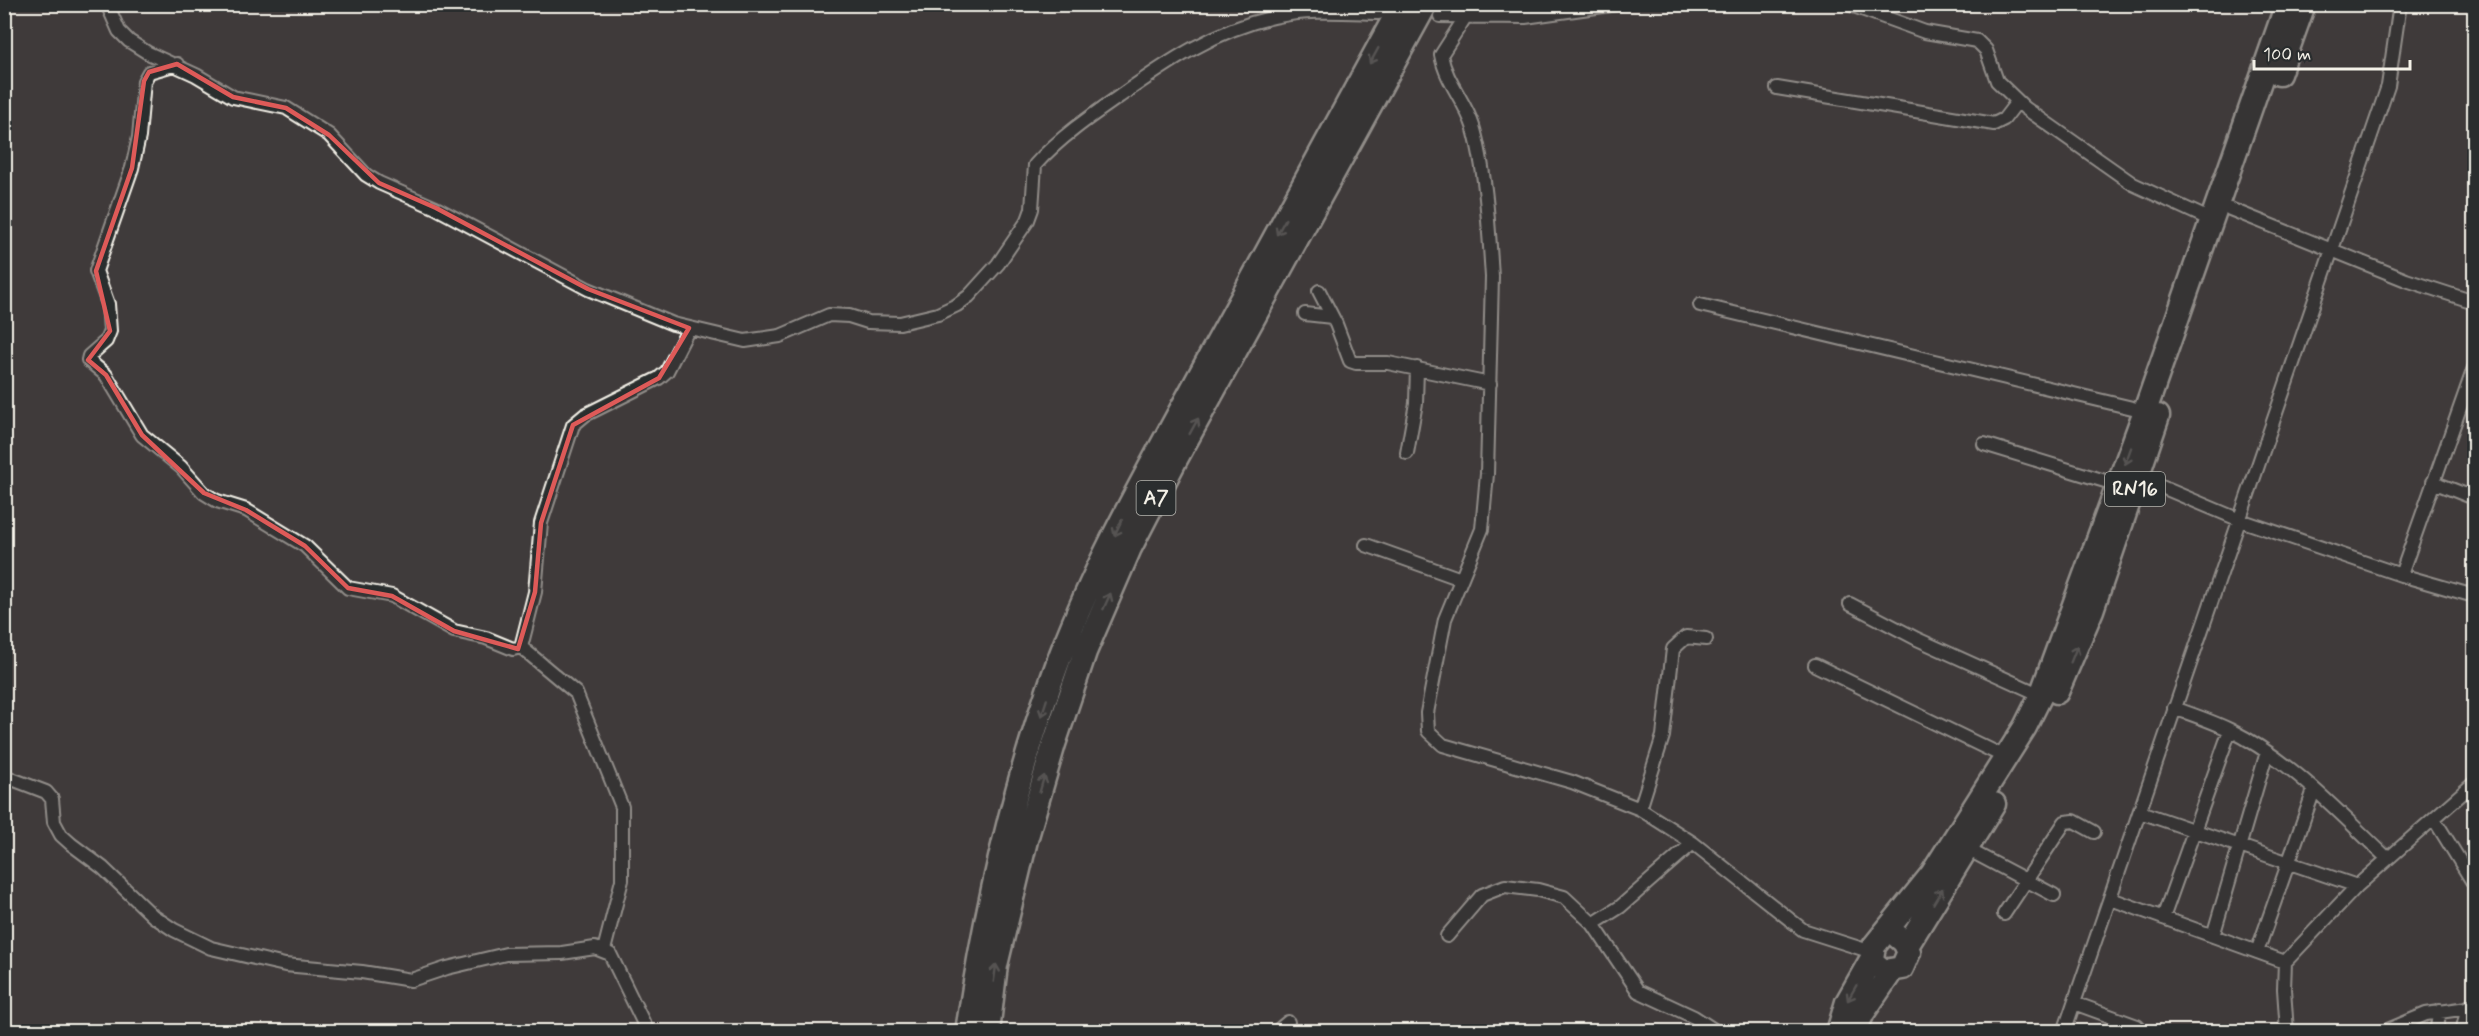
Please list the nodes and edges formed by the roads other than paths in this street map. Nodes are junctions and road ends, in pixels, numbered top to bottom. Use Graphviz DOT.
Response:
graph roads {
  1 [pos="107,4"];
  2 [pos="1402,4"];
  3 [pos="1618,4"];
  4 [pos="1848,4"];
  5 [pos="2287,4"];
  6 [pos="2304,4"];
  7 [pos="2400,4"];
  8 [pos="1433,10"];
  9 [pos="1379,13"];
  10 [pos="1466,16"];
  11 [pos="177,64"];
  12 [pos="1777,88"];
  13 [pos="2017,102"];
  14 [pos="2221,214"];
  15 [pos="2333,250"];
  16 [pos="1319,291"];
  17 [pos="2475,302"];
  18 [pos="1700,305"];
  19 [pos="1305,314"];
  20 [pos="1332,317"];
  21 [pos="689,328"];
  22 [pos="1417,368"];
  23 [pos="2475,368"];
  24 [pos="1490,384"];
  25 [pos="2145,411"];
  26 [pos="1984,444"];
  27 [pos="1407,453"];
  28 [pos="2128,481"];
  29 [pos="2433,482"];
  30 [pos="2475,498"];
  31 [pos="2241,520"];
  32 [pos="1366,545"];
  33 [pos="2402,575"];
  34 [pos="1461,579"];
  35 [pos="2475,596"];
  36 [pos="1850,604"];
  37 [pos="1706,639"];
  38 [pos="521,647"];
  39 [pos="1815,665"];
  40 [pos="2041,694"];
  41 [pos="2174,708"];
  42 [pos="2230,730"];
  43 [pos="2267,752"];
  44 [pos="2005,757"];
  45 [pos="4,776"];
  46 [pos="2475,783"];
  47 [pos="2314,790"];
  48 [pos="1640,809"];
  49 [pos="2140,812"];
  50 [pos="2434,819"];
  51 [pos="2194,831"];
  52 [pos="2094,832"];
  53 [pos="1693,843"];
  54 [pos="2242,847"];
  55 [pos="1967,849"];
  56 [pos="2387,858"];
  57 [pos="2287,862"];
  58 [pos="2027,881"];
  59 [pos="2475,884"];
  60 [pos="2357,886"];
  61 [pos="2054,896"];
  62 [pos="2111,899"];
  63 [pos="2004,914"];
  64 [pos="2163,918"];
  65 [pos="1593,924"];
  66 [pos="1447,936"];
  67 [pos="2213,936"];
  68 [pos="1907,946"];
  69 [pos="1875,949"];
  70 [pos="604,950"];
  71 [pos="2257,952"];
  72 [pos="2285,962"];
  73 [pos="1891,972"];
  74 [pos="2074,1003"];
  75 [pos="2471,1007"];
  76 [pos="2440,1011"];
  77 [pos="1288,1023"];
  78 [pos="648,1032"];
  79 [pos="967,1032"];
  80 [pos="988,1032"];
  81 [pos="1276,1032"];
  82 [pos="1718,1032"];
  83 [pos="1838,1032"];
  84 [pos="1854,1032"];
  85 [pos="2064,1032"];
  86 [pos="2143,1032"];
  87 [pos="2287,1032"];
  88 [pos="2383,1032"];
  89 [pos="2436,1032"];
  90 [pos="2462,1032"];
  1 -- 11 [label="street"];
  2 -- 79 [label="highway, A7, one-way"];
  3 -- 10 [label="street"];
  4 -- 13 [label="street"];
  5 -- 14 [label="highway, RN16"];
  6 -- 14 [label="highway, RN16"];
  7 -- 15 [label="street"];
  8 -- 10 [label="street"];
  80 -- 8 [label="highway, A7, one-way"];
  9 -- 21 [label="street"];
  10 -- 24 [label="street"];
  11 -- 21 [label="street"];
  11 -- 38 [label="street"];
  12 -- 13 [label="street"];
  13 -- 14 [label="street"];
  14 -- 15 [label="street"];
  14 -- 25 [label="highway, RN16"];
  14 -- 28 [label="highway, RN16"];
  15 -- 17 [label="street"];
  15 -- 31 [label="street"];
  16 -- 20 [label="street"];
  18 -- 25 [label="street"];
  19 -- 20 [label="street"];
  20 -- 22 [label="street"];
  21 -- 38 [label="street"];
  22 -- 24 [label="street"];
  22 -- 27 [label="street"];
  23 -- 29 [label="street"];
  24 -- 34 [label="street"];
  25 -- 28 [label="highway, RN16, one-way"];
  26 -- 28 [label="street"];
  28 -- 31 [label="street"];
  28 -- 40 [label="highway, RN16"];
  55 -- 28 [label="highway, RN16, one-way"];
  29 -- 30 [label="street"];
  29 -- 33 [label="street"];
  31 -- 33 [label="street"];
  31 -- 41 [label="street"];
  32 -- 34 [label="street"];
  33 -- 35 [label="street"];
  34 -- 48 [label="street"];
  36 -- 40 [label="street"];
  37 -- 48 [label="street"];
  38 -- 70 [label="street"];
  39 -- 44 [label="street"];
  40 -- 44 [label="highway, RN16"];
  41 -- 42 [label="street"];
  41 -- 49 [label="street"];
  42 -- 43 [label="street"];
  42 -- 51 [label="street"];
  43 -- 47 [label="street"];
  43 -- 54 [label="street"];
  44 -- 69 [label="highway, RN16"];
  45 -- 70 [label="street"];
  46 -- 50 [label="street"];
  47 -- 56 [label="street"];
  47 -- 57 [label="street"];
  48 -- 53 [label="street"];
  49 -- 51 [label="street"];
  49 -- 62 [label="street"];
  50 -- 56 [label="street"];
  50 -- 59 [label="street"];
  51 -- 54 [label="street"];
  51 -- 64 [label="street"];
  52 -- 58 [label="street"];
  53 -- 65 [label="street"];
  53 -- 69 [label="street"];
  54 -- 57 [label="street"];
  54 -- 67 [label="street"];
  55 -- 58 [label="street"];
  68 -- 55 [label="highway, RN16, one-way"];
  56 -- 60 [label="street"];
  57 -- 60 [label="street"];
  57 -- 71 [label="street"];
  58 -- 61 [label="street"];
  58 -- 63 [label="street"];
  60 -- 72 [label="street"];
  62 -- 64 [label="street"];
  62 -- 74 [label="street"];
  64 -- 67 [label="street"];
  65 -- 66 [label="street"];
  65 -- 82 [label="street"];
  67 -- 71 [label="street"];
  68 -- 69 [label="highway"];
  68 -- 73 [label="highway, RN16"];
  69 -- 73 [label="highway"];
  69 -- 83 [label="highway, RN16, one-way"];
  70 -- 78 [label="street"];
  71 -- 72 [label="street"];
  72 -- 87 [label="street"];
  73 -- 84 [label="highway, RN16"];
  74 -- 85 [label="street"];
  74 -- 86 [label="street"];
  75 -- 76 [label="street"];
  75 -- 90 [label="street"];
  76 -- 88 [label="street"];
  76 -- 89 [label="street"];
  77 -- 81 [label="street"];
}
